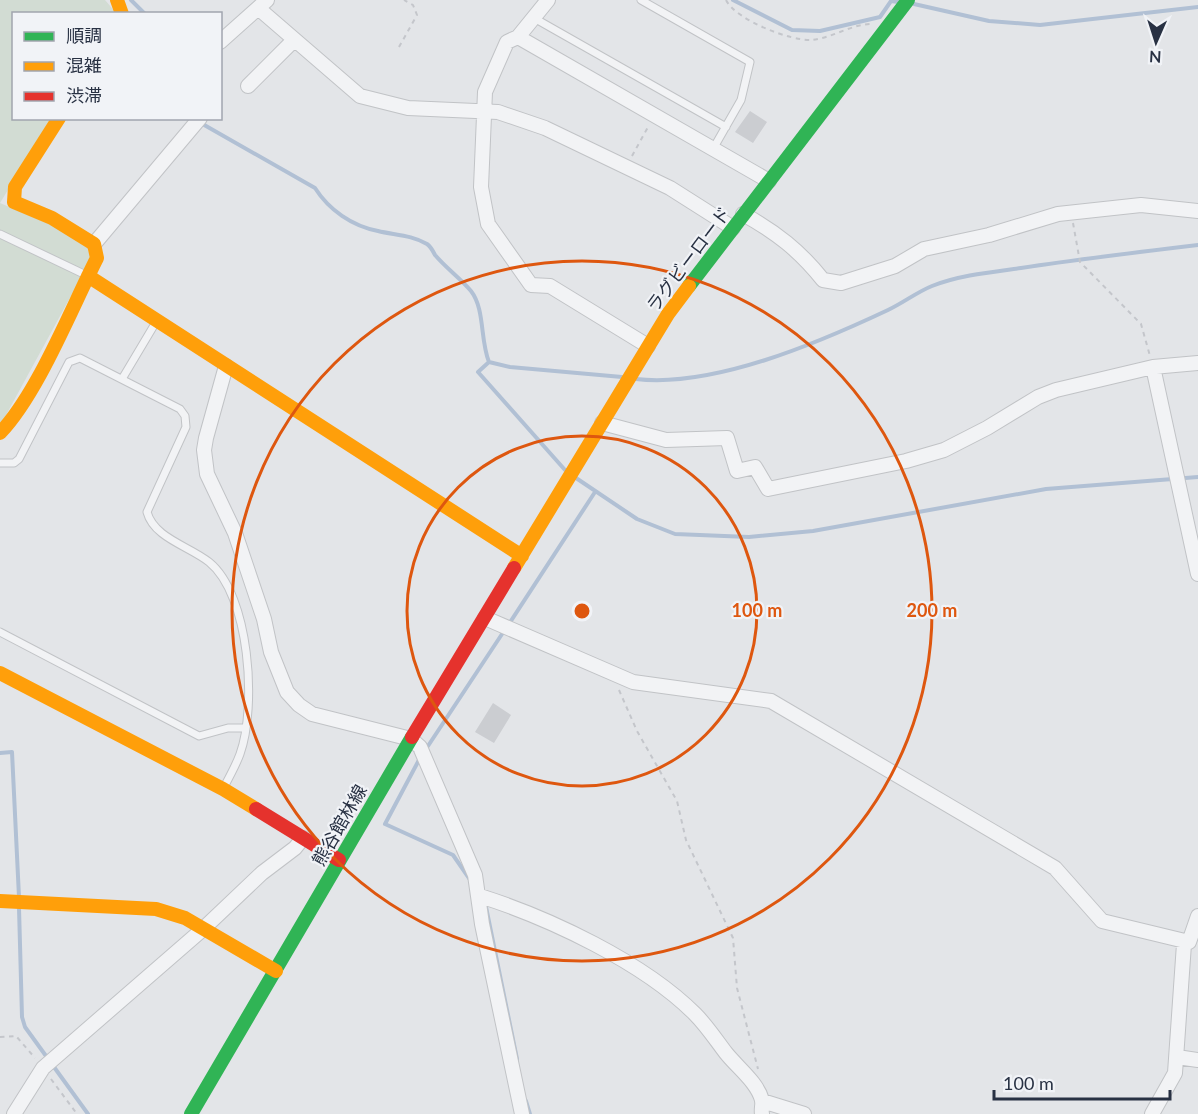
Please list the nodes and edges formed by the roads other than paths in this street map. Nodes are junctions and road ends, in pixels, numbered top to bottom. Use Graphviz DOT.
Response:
graph roads {
  1 [pos="548,0"];
  2 [pos="641,0"];
  3 [pos="262,4"];
  4 [pos="904,5"];
  5 [pos="534,18"];
  6 [pos="518,37"];
  7 [pos="222,40"];
  8 [pos="294,40"];
  9 [pos="248,86"];
  10 [pos="484,110"];
  11 [pos="58,120"];
  12 [pos="198,120"];
  13 [pos="726,127"];
  14 [pos="713,149"];
  15 [pos="769,181"];
  16 [pos="1198,211"];
  17 [pos="743,214"];
  18 [pos="733,228"];
  19 [pos="0,234"];
  20 [pos="94,244"];
  21 [pos="88,276"];
  22 [pos="157,321"];
  23 [pos="648,346"];
  24 [pos="1198,363"];
  25 [pos="226,366"];
  26 [pos="1153,367"];
  27 [pos="122,379"];
  28 [pos="602,423"];
  29 [pos="0,433"];
  30 [pos="0,463"];
  31 [pos="522,556"];
  32 [pos="1198,574"];
  33 [pos="485,618"];
  34 [pos="0,632"];
  35 [pos="0,673"];
  36 [pos="245,728"];
  37 [pos="411,739"];
  38 [pos="223,789"];
  39 [pos="303,838"];
  40 [pos="339,860"];
  41 [pos="480,896"];
  42 [pos="0,901"];
  43 [pos="1198,916"];
  44 [pos="203,929"];
  45 [pos="1189,942"];
  46 [pos="276,971"];
  47 [pos="1177,1057"];
  48 [pos="1198,1060"];
  49 [pos="762,1107"];
  50 [pos="14,1114"];
  51 [pos="191,1114"];
  52 [pos="522,1114"];
  53 [pos="804,1114"];
  54 [pos="1152,1114"];
  1 -- 5 [label="street"];
  2 -- 13 [label="lane"];
  3 -- 7 [label="street"];
  3 -- 8 [label="street"];
  4 -- 15 [label="street, ラグビーロード"];
  5 -- 6 [label="street"];
  5 -- 13 [label="lane"];
  6 -- 10 [label="street"];
  6 -- 14 [label="street"];
  8 -- 9 [label="street"];
  8 -- 10 [label="street"];
  10 -- 18 [label="street"];
  10 -- 23 [label="street"];
  11 -- 20 [label="street"];
  12 -- 20 [label="street"];
  13 -- 14 [label="lane"];
  14 -- 15 [label="street"];
  15 -- 17 [label="street, ラグビーロード"];
  16 -- 17 [label="street"];
  17 -- 18 [label="street, ラグビーロード"];
  18 -- 23 [label="street, ラグビーロード"];
  19 -- 21 [label="lane"];
  20 -- 21 [label="street"];
  21 -- 22 [label="street"];
  21 -- 29 [label="street"];
  22 -- 25 [label="street"];
  22 -- 27 [label="lane"];
  23 -- 28 [label="street, ラグビーロード"];
  24 -- 26 [label="street"];
  25 -- 31 [label="street"];
  25 -- 37 [label="street"];
  26 -- 28 [label="street"];
  26 -- 32 [label="street"];
  27 -- 30 [label="lane"];
  27 -- 36 [label="lane"];
  28 -- 31 [label="street, ラグビーロード"];
  31 -- 33 [label="street, 熊谷館林線"];
  33 -- 37 [label="street, 熊谷館林線"];
  33 -- 45 [label="street"];
  34 -- 36 [label="lane"];
  35 -- 38 [label="street"];
  36 -- 38 [label="lane"];
  37 -- 40 [label="street, 熊谷館林線"];
  37 -- 41 [label="street"];
  38 -- 39 [label="street"];
  39 -- 40 [label="street"];
  39 -- 44 [label="street"];
  40 -- 46 [label="street, 熊谷館林線"];
  41 -- 49 [label="street"];
  41 -- 52 [label="street"];
  42 -- 44 [label="street"];
  43 -- 45 [label="street"];
  44 -- 46 [label="street"];
  44 -- 50 [label="street"];
  45 -- 47 [label="street"];
  46 -- 51 [label="street, 熊谷館林線"];
  47 -- 48 [label="street"];
  47 -- 54 [label="street"];
  49 -- 53 [label="street"];
}
